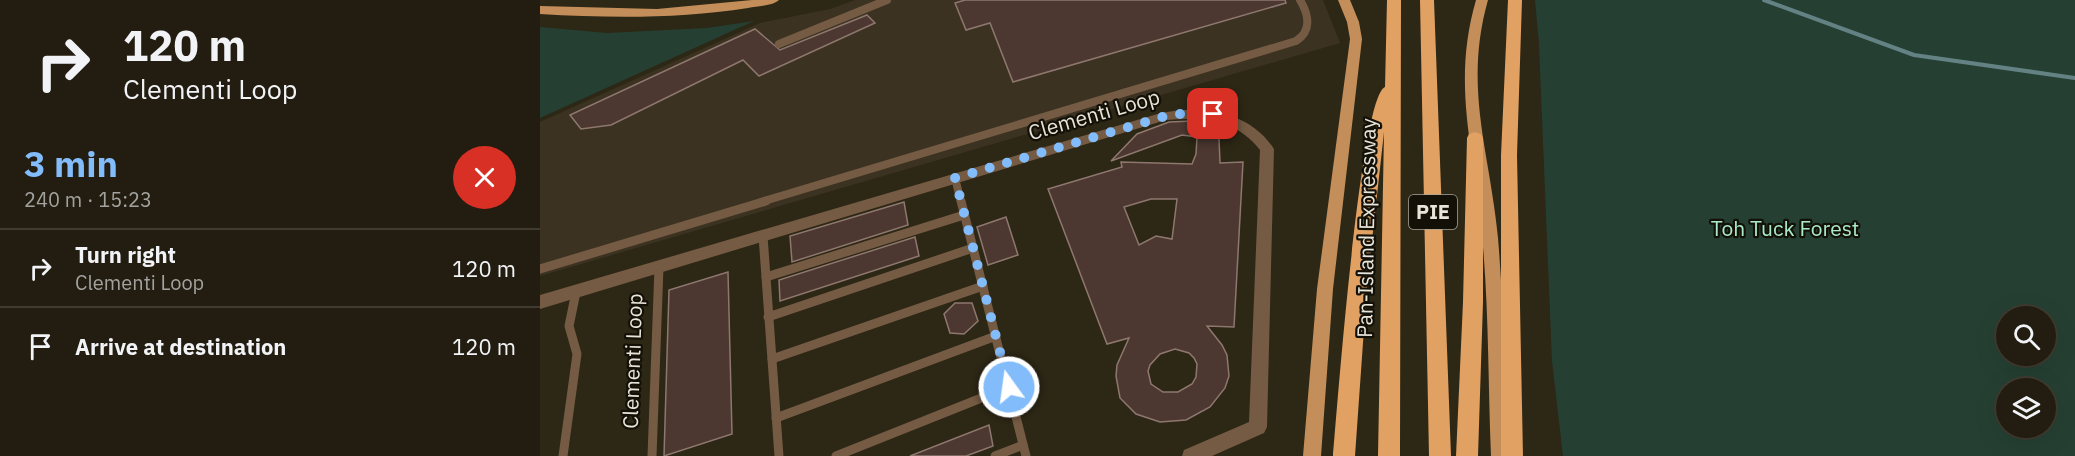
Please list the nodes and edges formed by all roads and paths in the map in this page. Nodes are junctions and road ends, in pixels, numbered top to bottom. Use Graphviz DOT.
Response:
graph roads {
  1 [pos="773,0"];
  2 [pos="887,0"];
  3 [pos="1300,0"];
  4 [pos="1344,0"];
  5 [pos="1394,0"];
  6 [pos="1427,0"];
  7 [pos="1482,0"];
  8 [pos="1515,0"];
  9 [pos="540,10"];
  10 [pos="779,44"];
  11 [pos="1393,80"];
  12 [pos="1475,138"];
  13 [pos="955,178"];
  14 [pos="964,215"];
  15 [pos="763,236"];
  16 [pos="973,248"];
  17 [pos="658,267"];
  18 [pos="540,269"];
  19 [pos="766,277"];
  20 [pos="983,286"];
  21 [pos="576,292"];
  22 [pos="540,302"];
  23 [pos="768,317"];
  24 [pos="996,336"];
  25 [pos="772,359"];
  26 [pos="1009,387"];
  27 [pos="776,418"];
  28 [pos="1023,445"];
  29 [pos="563,456"];
  30 [pos="652,456"];
  31 [pos="779,456"];
  32 [pos="836,456"];
  33 [pos="995,456"];
  34 [pos="1026,456"];
  35 [pos="1191,456"];
  36 [pos="1312,456"];
  37 [pos="1344,456"];
  38 [pos="1389,456"];
  39 [pos="1440,456"];
  40 [pos="1467,456"];
  41 [pos="1500,456"];
  42 [pos="1512,456"];
  1 -- 9 [label="main road"];
  2 -- 10 [label="lane"];
  3 -- 18 [label="lane"];
  4 -- 36 [label="main road"];
  5 -- 11 [label="highway, Pan-Island Expressway / PIE"];
  6 -- 39 [label="highway, PIE"];
  7 -- 12 [label="main road"];
  8 -- 42 [label="highway"];
  11 -- 37 [label="highway"];
  11 -- 38 [label="highway, Pan-Island Expressway / PIE"];
  12 -- 40 [label="highway"];
  12 -- 41 [label="main road"];
  13 -- 14 [label="lane"];
  13 -- 15 [label="street, Clementi Loop"];
  13 -- 35 [label="street, Clementi Loop"];
  14 -- 16 [label="lane"];
  14 -- 19 [label="lane"];
  15 -- 17 [label="street, Clementi Loop"];
  15 -- 19 [label="lane"];
  16 -- 20 [label="lane"];
  16 -- 23 [label="lane"];
  17 -- 21 [label="street, Clementi Loop"];
  17 -- 30 [label="lane, Clementi Loop"];
  19 -- 23 [label="lane"];
  20 -- 24 [label="lane"];
  20 -- 25 [label="lane"];
  21 -- 22 [label="street, Clementi Loop"];
  21 -- 29 [label="lane"];
  23 -- 25 [label="lane"];
  24 -- 26 [label="lane"];
  24 -- 27 [label="lane"];
  25 -- 27 [label="lane"];
  26 -- 28 [label="lane"];
  26 -- 32 [label="lane"];
  27 -- 31 [label="lane"];
  28 -- 33 [label="lane"];
  28 -- 34 [label="lane"];
}
